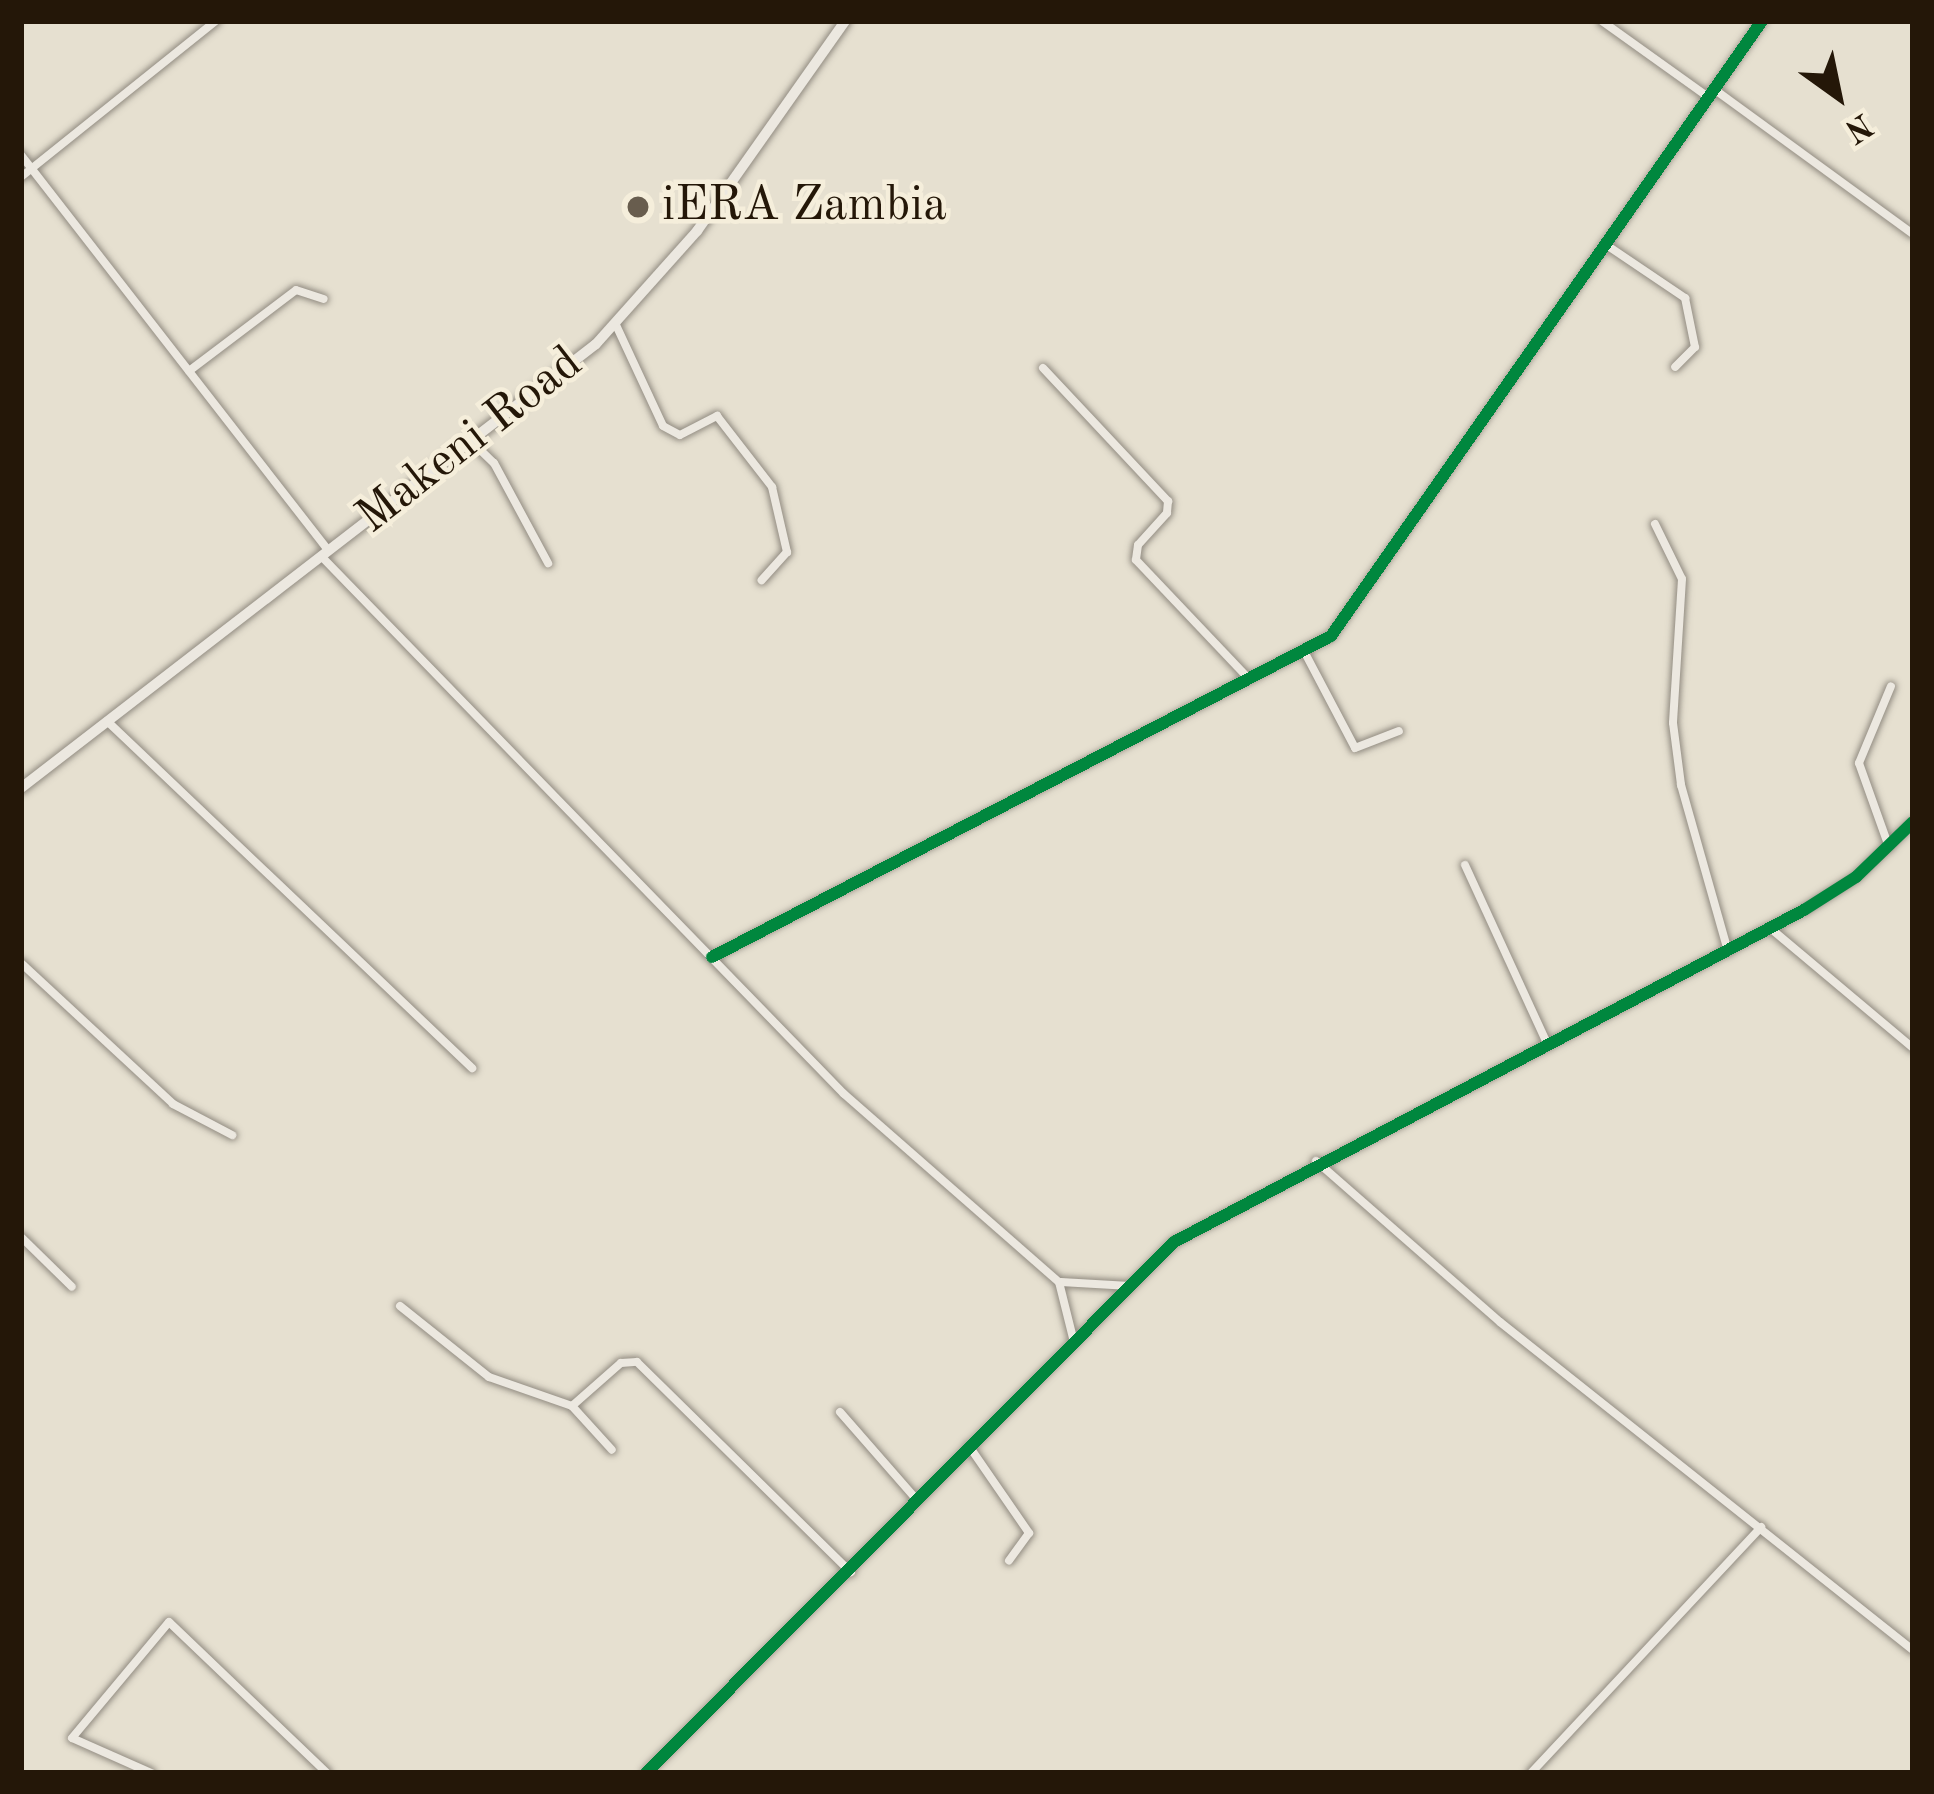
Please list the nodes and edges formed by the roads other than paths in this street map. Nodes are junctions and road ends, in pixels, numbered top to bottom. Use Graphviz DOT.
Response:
graph roads {
  1 [pos="216,21"];
  2 [pos="845,21"];
  3 [pos="1602,21"];
  4 [pos="1762,21"];
  5 [pos="1711,93"];
  6 [pos="21,154"];
  7 [pos="31,166"];
  8 [pos="21,177"];
  9 [pos="1913,235"];
  10 [pos="1605,244"];
  11 [pos="324,298"];
  12 [pos="616,325"];
  13 [pos="1675,367"];
  14 [pos="1042,368"];
  15 [pos="190,371"];
  16 [pos="472,442"];
  17 [pos="1655,524"];
  18 [pos="324,553"];
  19 [pos="548,562"];
  20 [pos="762,580"];
  21 [pos="1305,653"];
  22 [pos="1249,679"];
  23 [pos="1891,686"];
  24 [pos="106,719"];
  25 [pos="1399,731"];
  26 [pos="21,788"];
  27 [pos="1913,822"];
  28 [pos="1889,848"];
  29 [pos="1465,865"];
  30 [pos="1770,928"];
  31 [pos="1728,951"];
  32 [pos="712,957"];
  33 [pos="21,963"];
  34 [pos="1547,1043"];
  35 [pos="1913,1048"];
  36 [pos="472,1068"];
  37 [pos="232,1135"];
  38 [pos="1316,1160"];
  39 [pos="21,1237"];
  40 [pos="1060,1282"];
  41 [pos="1130,1286"];
  42 [pos="72,1287"];
  43 [pos="400,1306"];
  44 [pos="1073,1340"];
  45 [pos="572,1406"];
  46 [pos="839,1412"];
  47 [pos="969,1446"];
  48 [pos="612,1450"];
  49 [pos="917,1500"];
  50 [pos="1761,1528"];
  51 [pos="1009,1561"];
  52 [pos="851,1572"];
  53 [pos="1913,1650"];
  54 [pos="152,1773"];
  55 [pos="327,1773"];
  56 [pos="646,1773"];
  57 [pos="1531,1773"];
  1 -- 7 [label="street"];
  2 -- 12 [label="main road, Makeni Road"];
  3 -- 5 [label="street"];
  4 -- 5 [label="street"];
  5 -- 9 [label="street"];
  5 -- 10 [label="street"];
  6 -- 7 [label="street"];
  7 -- 8 [label="street"];
  7 -- 15 [label="street"];
  10 -- 13 [label="street"];
  10 -- 21 [label="street"];
  11 -- 15 [label="street"];
  12 -- 16 [label="main road, Makeni Road"];
  12 -- 20 [label="street"];
  14 -- 22 [label="street"];
  15 -- 18 [label="street"];
  16 -- 18 [label="main road, Makeni Road"];
  16 -- 19 [label="street"];
  17 -- 31 [label="street"];
  18 -- 24 [label="main road, Makeni Road"];
  18 -- 32 [label="street"];
  21 -- 22 [label="street"];
  21 -- 25 [label="street"];
  22 -- 32 [label="street"];
  23 -- 28 [label="street"];
  24 -- 26 [label="main road, Makeni Road"];
  24 -- 36 [label="street"];
  27 -- 28 [label="street"];
  28 -- 30 [label="street"];
  29 -- 34 [label="street"];
  30 -- 31 [label="street"];
  30 -- 35 [label="street"];
  31 -- 34 [label="street"];
  32 -- 40 [label="street"];
  33 -- 37 [label="street"];
  34 -- 38 [label="street"];
  38 -- 41 [label="street"];
  38 -- 50 [label="street"];
  39 -- 42 [label="street"];
  40 -- 41 [label="street"];
  40 -- 44 [label="street"];
  41 -- 44 [label="street"];
  43 -- 45 [label="street"];
  44 -- 47 [label="street"];
  45 -- 48 [label="street"];
  45 -- 52 [label="street"];
  46 -- 49 [label="street"];
  47 -- 49 [label="street"];
  47 -- 51 [label="street"];
  49 -- 52 [label="street"];
  50 -- 53 [label="street"];
  50 -- 57 [label="street"];
  52 -- 56 [label="street"];
  54 -- 55 [label="street"];
}
